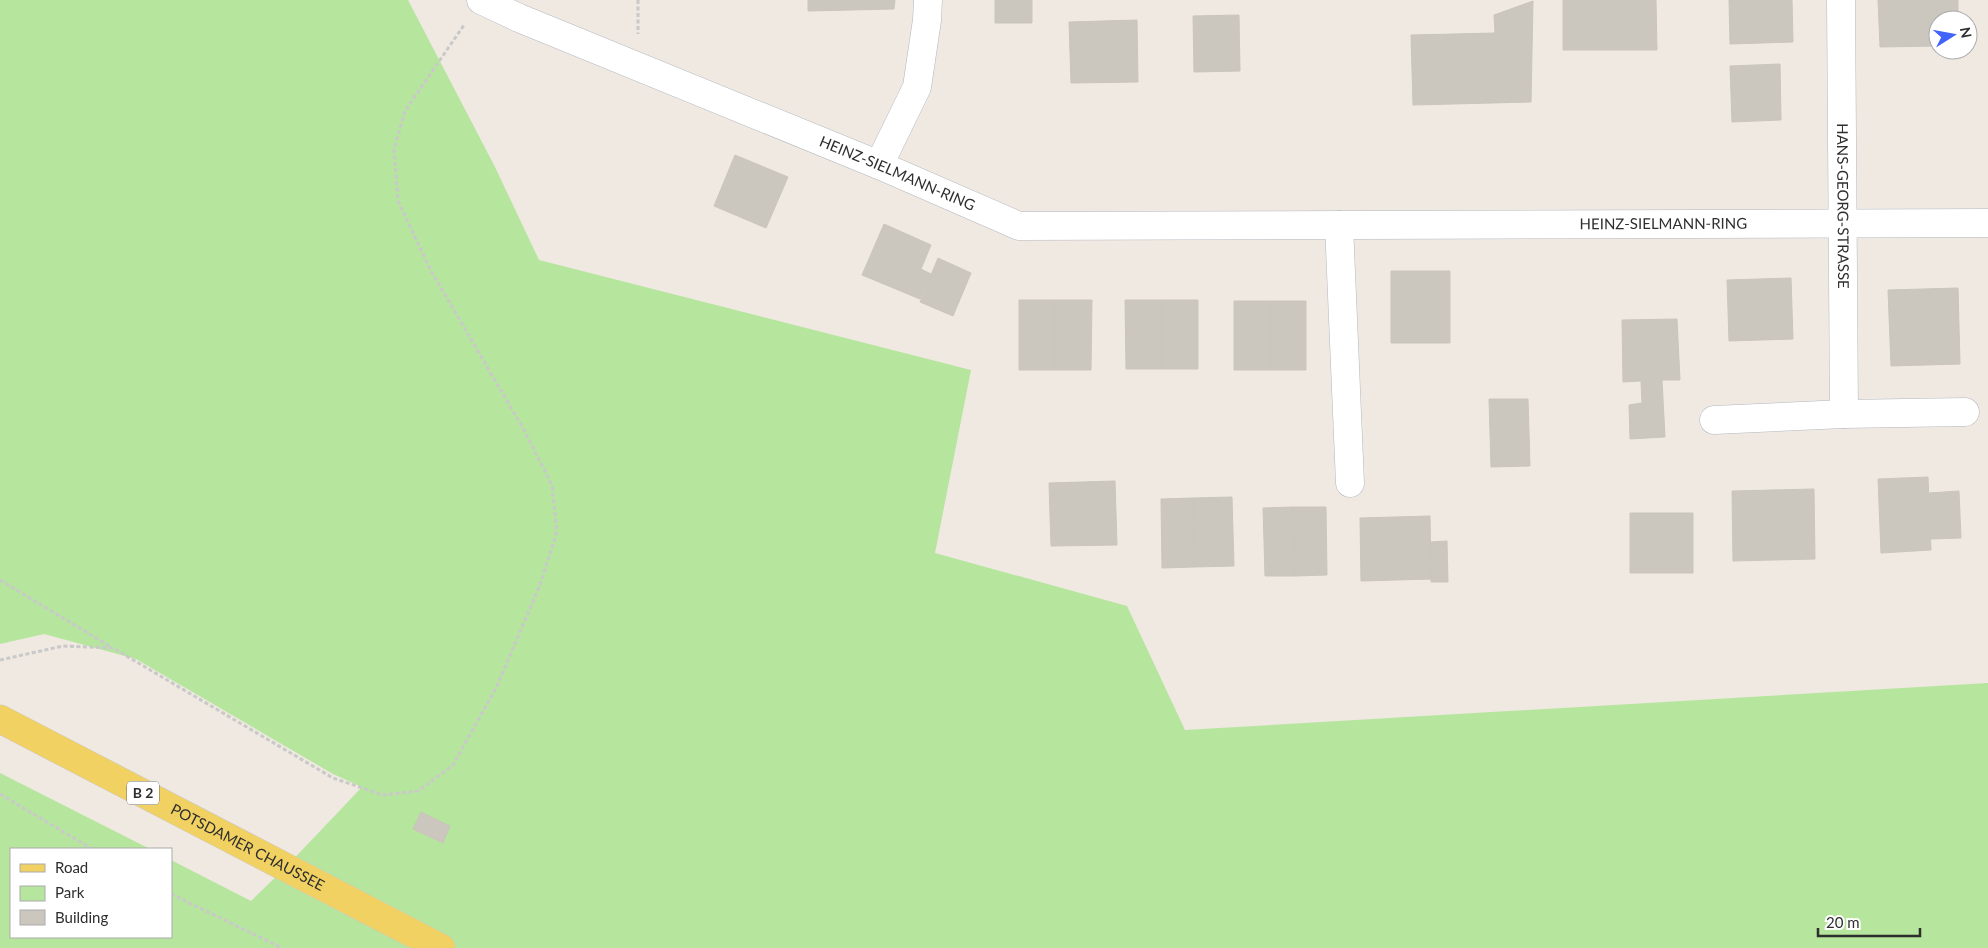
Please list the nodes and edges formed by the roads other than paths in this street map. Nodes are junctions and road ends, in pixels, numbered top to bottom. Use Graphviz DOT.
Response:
graph roads {
  1 [pos="481,0"];
  2 [pos="928,0"];
  3 [pos="1841,0"];
  4 [pos="879,165"];
  5 [pos="1842,223"];
  6 [pos="1988,223"];
  7 [pos="1339,225"];
  8 [pos="1965,412"];
  9 [pos="1844,414"];
  10 [pos="1714,420"];
  11 [pos="1350,484"];
  12 [pos="0,719"];
  13 [pos="441,948"];
  1 -- 4 [label="street, HEINZ-SIELMANN-RING"];
  2 -- 4 [label="street"];
  3 -- 5 [label="street, HANS-GEORG-STRASSE"];
  4 -- 7 [label="street, HEINZ-SIELMANN-RING"];
  5 -- 6 [label="street, HEINZ-SIELMANN-RING"];
  5 -- 7 [label="street, HEINZ-SIELMANN-RING"];
  5 -- 9 [label="street, HANS-GEORG-STRASSE"];
  7 -- 11 [label="street"];
  8 -- 9 [label="street"];
  9 -- 10 [label="street"];
  12 -- 13 [label="main road, POTSDAMER CHAUSSEE / B 2"];
}
